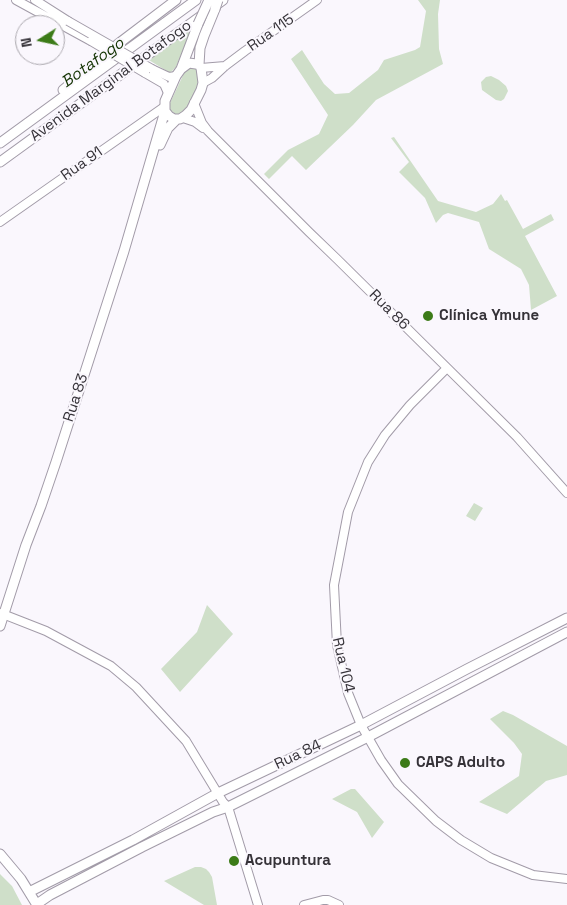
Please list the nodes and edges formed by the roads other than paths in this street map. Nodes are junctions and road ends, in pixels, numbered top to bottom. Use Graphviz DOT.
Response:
graph roads {
  1 [pos="16,0"];
  2 [pos="35,0"];
  3 [pos="176,0"];
  4 [pos="196,0"];
  5 [pos="209,0"];
  6 [pos="223,0"];
  7 [pos="318,0"];
  8 [pos="217,4"];
  9 [pos="225,66"];
  10 [pos="200,67"];
  11 [pos="148,71"];
  12 [pos="178,72"];
  13 [pos="203,83"];
  14 [pos="168,93"];
  15 [pos="52,104"];
  16 [pos="194,104"];
  17 [pos="165,109"];
  18 [pos="180,119"];
  19 [pos="208,131"];
  20 [pos="0,142"];
  21 [pos="0,162"];
  22 [pos="148,170"];
  23 [pos="0,222"];
  24 [pos="447,368"];
  25 [pos="567,493"];
  26 [pos="2,614"];
  27 [pos="567,618"];
  28 [pos="0,626"];
  29 [pos="567,632"];
  30 [pos="361,725"];
  31 [pos="368,737"];
  32 [pos="218,793"];
  33 [pos="228,808"];
  34 [pos="0,854"];
  35 [pos="567,879"];
  36 [pos="29,892"];
  37 [pos="37,905"];
  38 [pos="258,905"];
  39 [pos="304,905"];
  40 [pos="339,905"];
  1 -- 11 [label="main road, bridge"];
  2 -- 11 [label="main road, bridge"];
  3 -- 15 [label="main road"];
  4 -- 15 [label="main road, Avenida Marginal Botafogo"];
  5 -- 12 [label="main road, Rua 83, bridge"];
  6 -- 21 [label="main road, Avenida Marginal Botafogo"];
  7 -- 9 [label="main road, Rua 115"];
  8 -- 10 [label="main road"];
  9 -- 10 [label="main road"];
  9 -- 13 [label="main road, Rua 115"];
  10 -- 12 [label="main road"];
  10 -- 13 [label="main road"];
  11 -- 12 [label="main road"];
  11 -- 14 [label="main road"];
  12 -- 14 [label="main road, Rua 83"];
  13 -- 16 [label="main road, Rua 83"];
  14 -- 17 [label="main road, Rua 83"];
  15 -- 20 [label="main road, Avenida Marginal Botafogo"];
  16 -- 18 [label="main road, Rua 83"];
  16 -- 19 [label="main road, Rua 86"];
  17 -- 18 [label="main road"];
  17 -- 22 [label="main road, Rua 83"];
  17 -- 23 [label="main road, Rua 91"];
  18 -- 19 [label="main road, Rua 86"];
  18 -- 22 [label="main road, Rua 83"];
  19 -- 24 [label="main road, Rua 86"];
  22 -- 26 [label="main road, Rua 83"];
  24 -- 25 [label="main road, Rua 86"];
  24 -- 30 [label="main road, Rua 104"];
  26 -- 28 [label="main road, Rua 83"];
  26 -- 32 [label="main road"];
  27 -- 30 [label="main road, Rua 84"];
  29 -- 31 [label="main road, Rua 84"];
  30 -- 31 [label="main road, Rua 104"];
  30 -- 32 [label="main road, Rua 84"];
  31 -- 33 [label="main road, Rua 84"];
  31 -- 35 [label="main road, Rua 104"];
  32 -- 33 [label="main road"];
  32 -- 36 [label="main road, Rua 84"];
  33 -- 37 [label="main road, Rua 84"];
  33 -- 38 [label="main road"];
  34 -- 36 [label="main road"];
  36 -- 37 [label="main road"];
  39 -- 40 [label="main road"];
}
